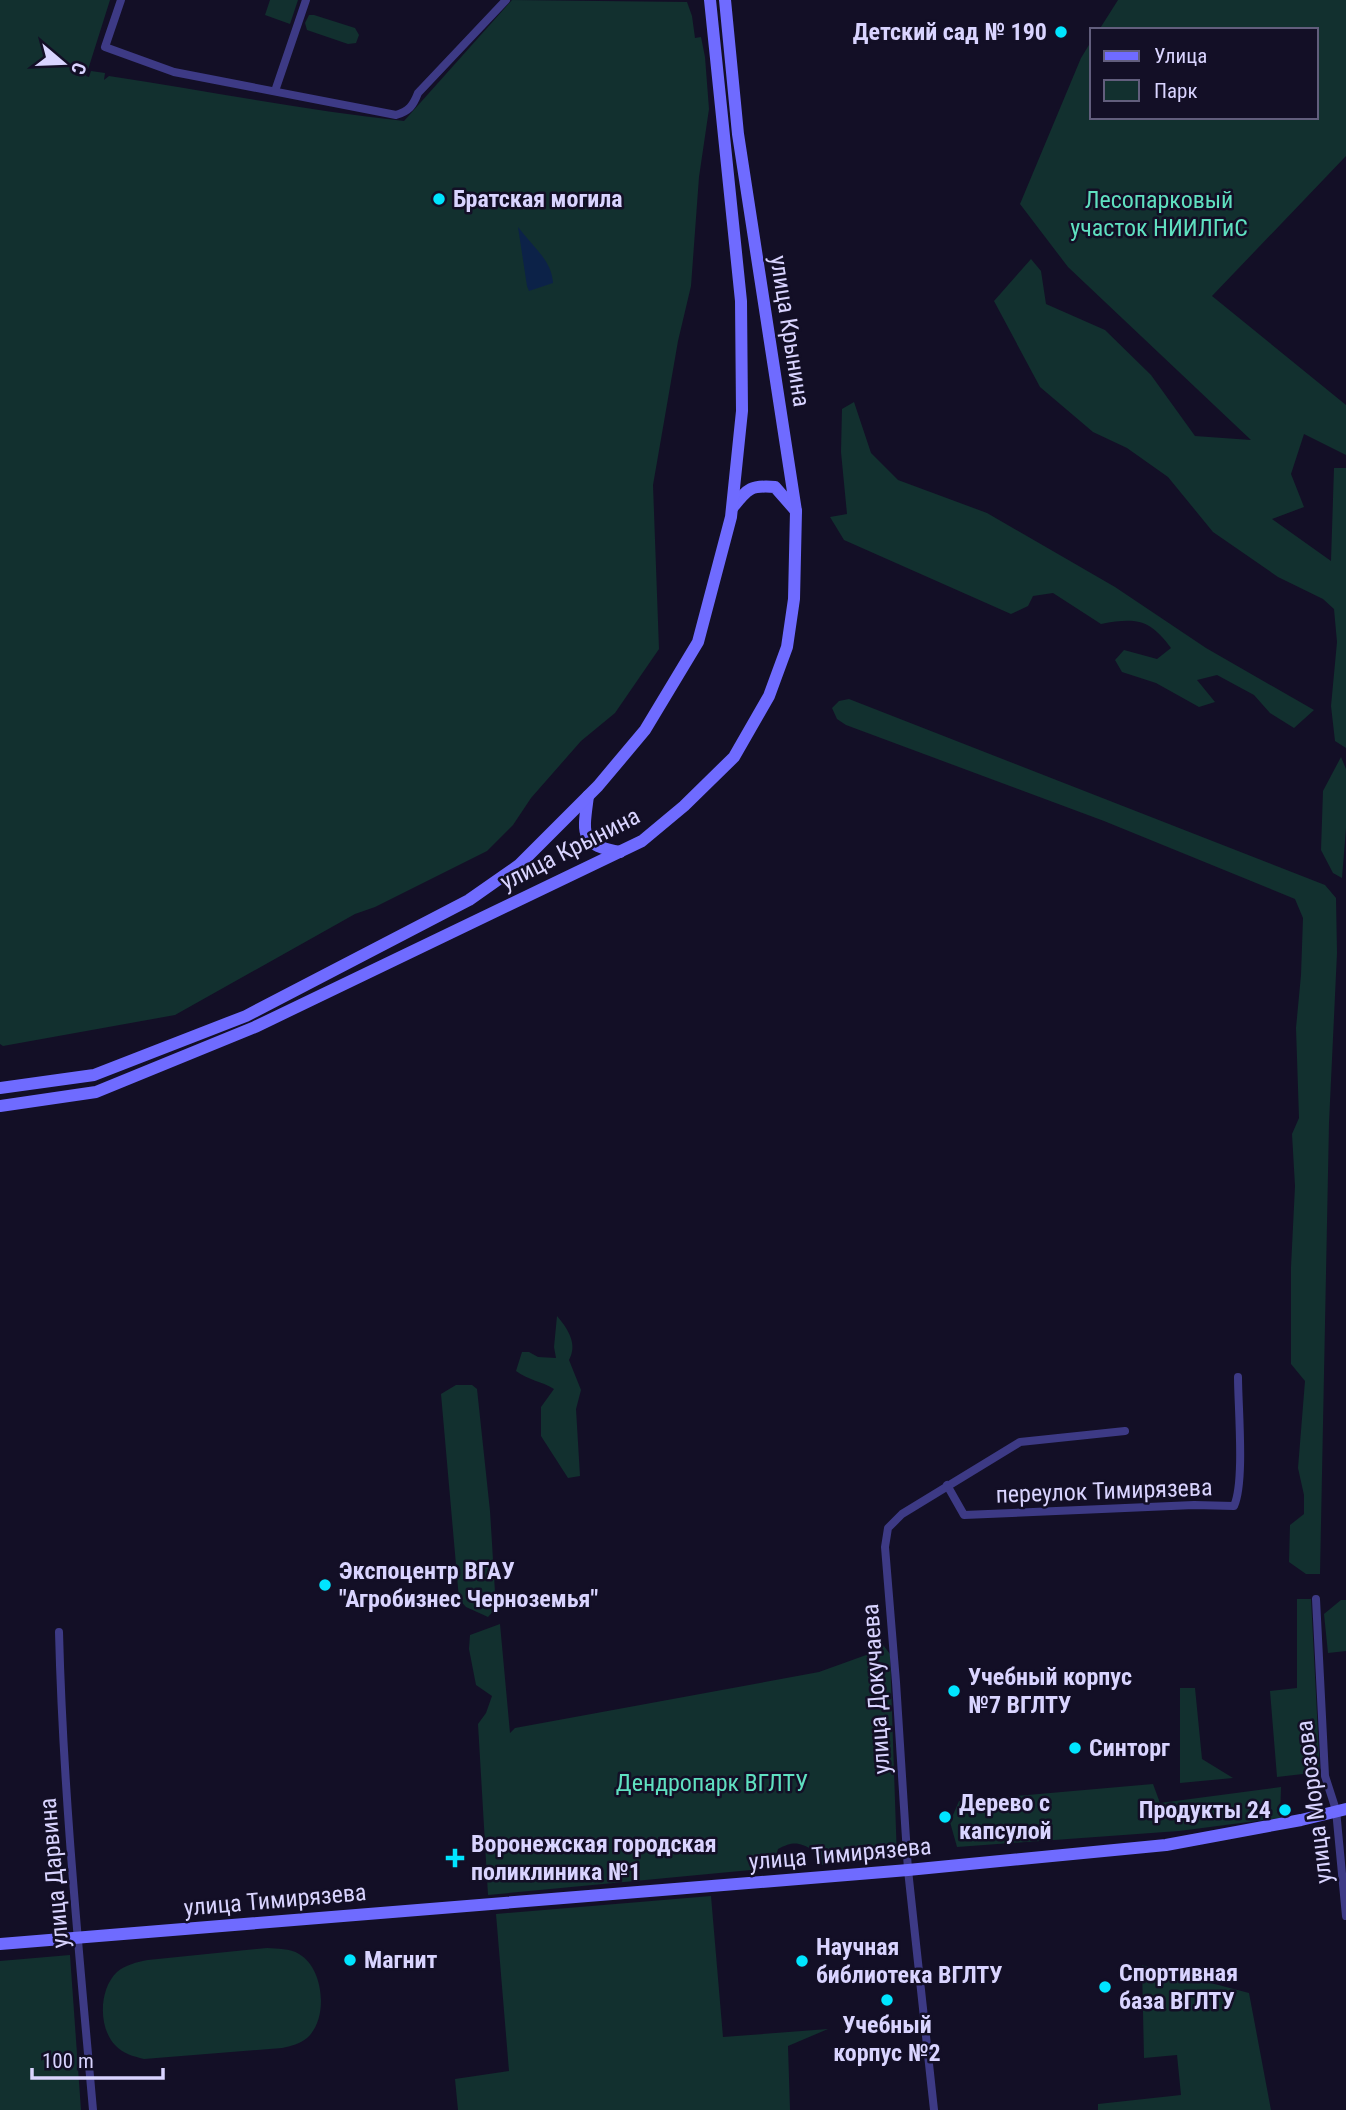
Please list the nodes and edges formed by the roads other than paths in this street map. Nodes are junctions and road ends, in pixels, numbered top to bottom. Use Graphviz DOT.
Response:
graph roads {
  1 [pos="121,0"];
  2 [pos="306,0"];
  3 [pos="506,0"];
  4 [pos="710,0"];
  5 [pos="725,0"];
  6 [pos="275,91"];
  7 [pos="732,508"];
  8 [pos="796,511"];
  9 [pos="588,796"];
  10 [pos="620,852"];
  11 [pos="0,1088"];
  12 [pos="0,1106"];
  13 [pos="1238,1377"];
  14 [pos="1125,1431"];
  15 [pos="947,1486"];
  16 [pos="1316,1599"];
  17 [pos="59,1632"];
  18 [pos="1341,1810"];
  19 [pos="908,1870"];
  20 [pos="1346,1916"];
  21 [pos="78,1937"];
  22 [pos="0,1944"];
  23 [pos="93,2110"];
  24 [pos="934,2110"];
  1 -- 6 [label="street"];
  2 -- 6 [label="street"];
  3 -- 6 [label="street"];
  4 -- 7 [label="main road, улица Крынина"];
  5 -- 8 [label="main road, улица Крынина"];
  7 -- 8 [label="main road"];
  7 -- 9 [label="main road, улица Крынина"];
  8 -- 10 [label="main road, улица Крынина"];
  9 -- 10 [label="main road"];
  9 -- 11 [label="main road, улица Крынина"];
  10 -- 12 [label="main road, улица Крынина"];
  13 -- 15 [label="street, переулок Тимирязева"];
  14 -- 15 [label="street, улица Докучаева"];
  15 -- 19 [label="street, улица Докучаева"];
  16 -- 18 [label="street, улица Морозова"];
  17 -- 21 [label="street, улица Дарвина"];
  18 -- 19 [label="main road, улица Тимирязева"];
  18 -- 20 [label="street, улица Морозова"];
  19 -- 21 [label="main road, улица Тимирязева"];
  19 -- 24 [label="street, улица Докучаева"];
  21 -- 22 [label="main road, улица Тимирязева"];
  21 -- 23 [label="street, улица Дарвина"];
}
